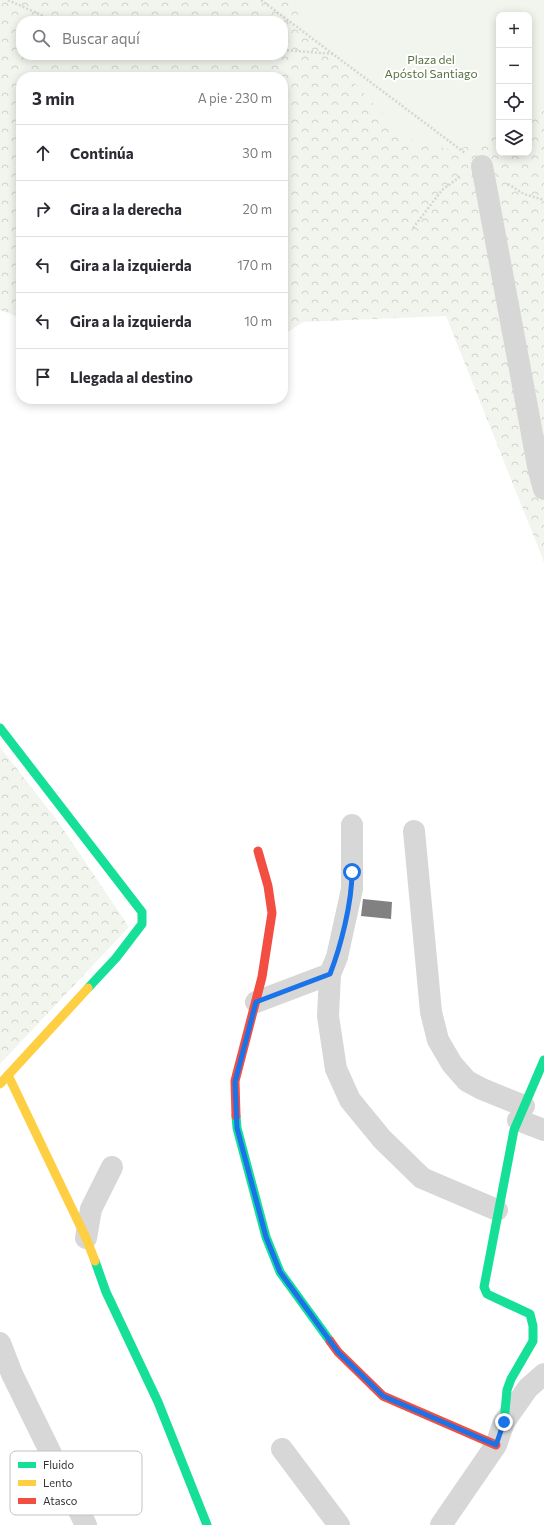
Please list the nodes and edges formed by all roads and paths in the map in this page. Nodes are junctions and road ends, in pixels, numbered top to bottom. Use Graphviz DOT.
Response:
graph roads {
  1 [pos="8,0"];
  2 [pos="261,0"];
  3 [pos="43,16"];
  4 [pos="283,16"];
  5 [pos="288,20"];
  6 [pos="288,50"];
  7 [pos="335,54"];
  8 [pos="482,166"];
  9 [pos="544,200"];
  10 [pos="412,228"];
  11 [pos="544,489"];
  12 [pos="0,728"];
  13 [pos="352,825"];
  14 [pos="414,831"];
  15 [pos="258,851"];
  16 [pos="330,974"];
  17 [pos="256,1002"];
  18 [pos="544,1060"];
  19 [pos="8,1075"];
  20 [pos="0,1084"];
  21 [pos="521,1113"];
  22 [pos="544,1130"];
  23 [pos="112,1168"];
  24 [pos="497,1210"];
  25 [pos="86,1238"];
  26 [pos="0,1343"];
  27 [pos="544,1374"];
  28 [pos="504,1422"];
  29 [pos="496,1445"];
  30 [pos="282,1449"];
  31 [pos="50,1451"];
  32 [pos="81,1515"];
  33 [pos="86,1525"];
  34 [pos="207,1525"];
  35 [pos="340,1525"];
  36 [pos="441,1525"];
  1 -- 3 [label="path"];
  2 -- 4 [label="path"];
  5 -- 7 [label="path"];
  6 -- 7 [label="path"];
  7 -- 8 [label="path"];
  8 -- 9 [label="path"];
  8 -- 10 [label="path"];
  8 -- 11 [label="street"];
  12 -- 19 [label="street"];
  13 -- 16 [label="street"];
  14 -- 21 [label="street"];
  15 -- 17 [label="street"];
  16 -- 17 [label="street"];
  16 -- 24 [label="street"];
  17 -- 29 [label="street"];
  18 -- 21 [label="street"];
  19 -- 20 [label="street"];
  19 -- 25 [label="street"];
  21 -- 22 [label="street"];
  21 -- 24 [label="street"];
  23 -- 25 [label="street"];
  24 -- 28 [label="street"];
  25 -- 34 [label="street"];
  26 -- 31 [label="street"];
  27 -- 28 [label="street"];
  28 -- 29 [label="street"];
  29 -- 36 [label="street"];
  30 -- 35 [label="street"];
  32 -- 33 [label="street"];
}
